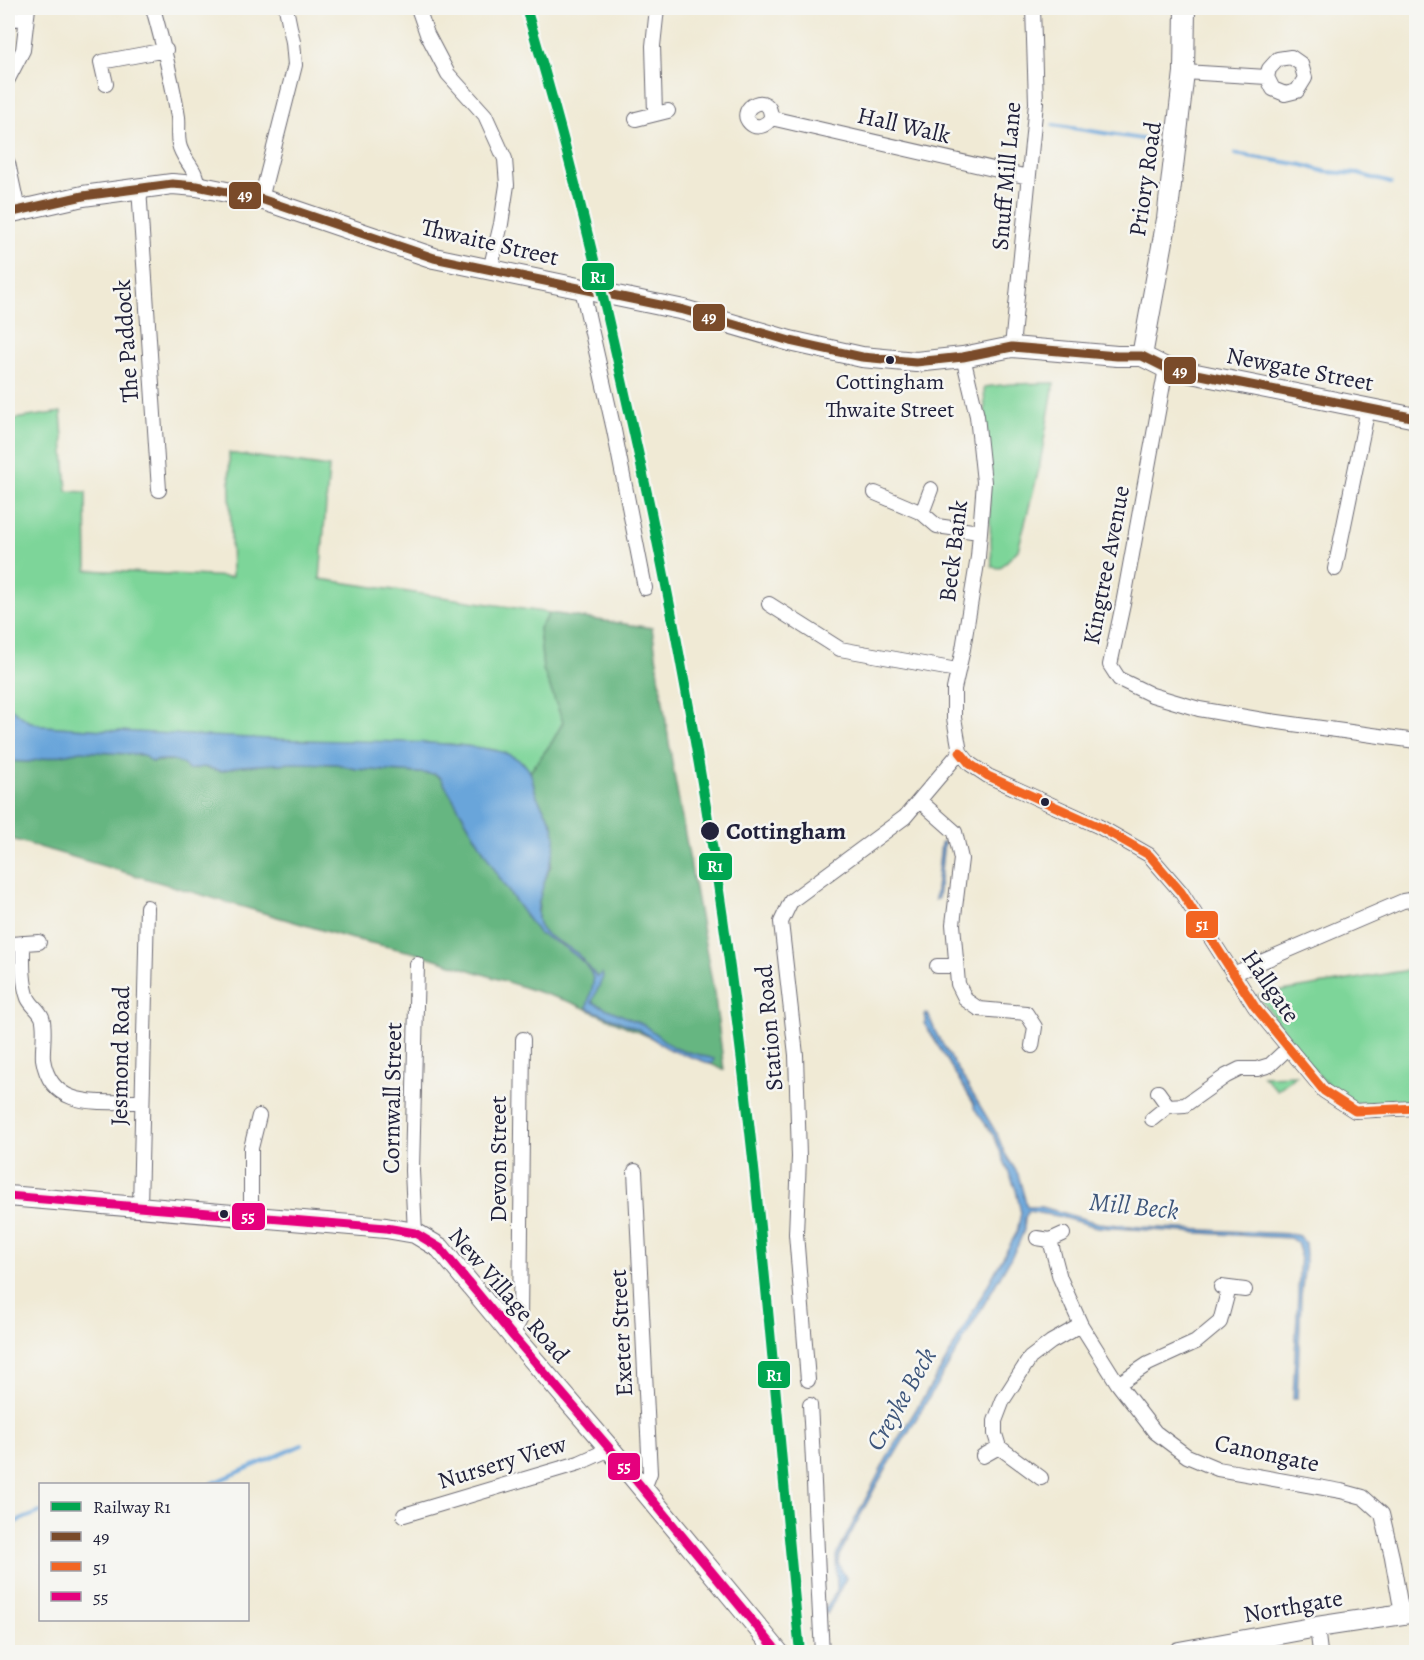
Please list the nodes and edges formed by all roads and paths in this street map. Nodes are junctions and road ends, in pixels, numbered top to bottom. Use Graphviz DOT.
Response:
graph roads {
  1 [pos="153,8"];
  2 [pos="286,8"];
  3 [pos="418,8"];
  4 [pos="657,8"];
  5 [pos="1033,8"];
  6 [pos="1185,8"];
  7 [pos="27,12"];
  8 [pos="8,20"];
  9 [pos="166,50"];
  10 [pos="1184,72"];
  11 [pos="1267,77"];
  12 [pos="8,79"];
  13 [pos="106,84"];
  14 [pos="771,118"];
  15 [pos="636,119"];
  16 [pos="8,163"];
  17 [pos="1028,177"];
  18 [pos="197,186"];
  19 [pos="139,188"];
  20 [pos="261,199"];
  21 [pos="13,211"];
  22 [pos="490,270"];
  23 [pos="582,289"];
  24 [pos="1012,347"];
  25 [pos="1142,356"];
  26 [pos="963,357"];
  27 [pos="1166,368"];
  28 [pos="1368,408"];
  29 [pos="1416,418"];
  30 [pos="931,489"];
  31 [pos="159,490"];
  32 [pos="874,493"];
  33 [pos="922,513"];
  34 [pos="979,532"];
  35 [pos="1335,569"];
  36 [pos="645,588"];
  37 [pos="769,604"];
  38 [pos="957,670"];
  39 [pos="1416,741"];
  40 [pos="960,752"];
  41 [pos="920,801"];
  42 [pos="1416,898"];
  43 [pos="148,907"];
  44 [pos="39,942"];
  45 [pos="417,964"];
  46 [pos="937,966"];
  47 [pos="956,966"];
  48 [pos="1233,974"];
  49 [pos="523,1039"];
  50 [pos="1032,1046"];
  51 [pos="1287,1049"];
  52 [pos="1158,1092"];
  53 [pos="141,1102"];
  54 [pos="1168,1106"];
  55 [pos="1416,1108"];
  56 [pos="259,1116"];
  57 [pos="1152,1119"];
  58 [pos="635,1171"];
  59 [pos="8,1196"];
  60 [pos="140,1207"];
  61 [pos="251,1216"];
  62 [pos="416,1233"];
  63 [pos="1063,1234"];
  64 [pos="1245,1290"];
  65 [pos="1081,1325"];
  66 [pos="512,1335"];
  67 [pos="808,1380"];
  68 [pos="1118,1384"];
  69 [pos="810,1405"];
  70 [pos="999,1447"];
  71 [pos="610,1449"];
  72 [pos="983,1456"];
  73 [pos="1041,1479"];
  74 [pos="643,1491"];
  75 [pos="405,1515"];
  76 [pos="1409,1613"];
  77 [pos="1317,1627"];
  78 [pos="778,1653"];
  79 [pos="822,1653"];
  80 [pos="1179,1653"];
  81 [pos="1320,1653"];
  1 -- 9 [label="street"];
  2 -- 20 [label="street"];
  3 -- 22 [label="street"];
  4 -- 15 [label="street"];
  5 -- 17 [label="street, Snuff Mill Lane"];
  6 -- 10 [label="street, Priory Road"];
  7 -- 8 [label="street"];
  7 -- 12 [label="street"];
  9 -- 13 [label="street"];
  9 -- 18 [label="street"];
  10 -- 11 [label="street"];
  10 -- 25 [label="street, Priory Road"];
  14 -- 17 [label="street, Hall Walk"];
  16 -- 21 [label="street"];
  17 -- 24 [label="street, Snuff Mill Lane"];
  18 -- 19 [label="street, Thwaite Street"];
  18 -- 20 [label="street, Thwaite Street"];
  19 -- 21 [label="street, Thwaite Street"];
  19 -- 31 [label="street, The Paddock"];
  20 -- 22 [label="street, Thwaite Street"];
  22 -- 23 [label="street, Thwaite Street"];
  23 -- 26 [label="street, Thwaite Street"];
  23 -- 36 [label="street"];
  24 -- 25 [label="street, Newgate Street"];
  24 -- 26 [label="street, Newgate Street"];
  25 -- 27 [label="street, Newgate Street"];
  26 -- 34 [label="street, Beck Bank"];
  27 -- 28 [label="street, Newgate Street"];
  27 -- 39 [label="street, Kingtree Avenue"];
  28 -- 29 [label="street, Newgate Street"];
  28 -- 35 [label="street"];
  30 -- 33 [label="street"];
  32 -- 33 [label="street"];
  33 -- 34 [label="street"];
  34 -- 38 [label="street, Beck Bank"];
  37 -- 38 [label="street"];
  38 -- 40 [label="street, Beck Bank"];
  40 -- 41 [label="street, Station Road"];
  40 -- 48 [label="street, Hallgate"];
  41 -- 47 [label="street"];
  41 -- 67 [label="street, Station Road"];
  42 -- 48 [label="street"];
  43 -- 53 [label="street, Jesmond Road"];
  44 -- 53 [label="street"];
  45 -- 62 [label="street, Cornwall Street"];
  46 -- 47 [label="street"];
  47 -- 50 [label="street"];
  48 -- 51 [label="street, Hallgate"];
  49 -- 66 [label="street, Devon Street"];
  51 -- 54 [label="street"];
  51 -- 55 [label="street, Hallgate"];
  52 -- 54 [label="street"];
  53 -- 60 [label="street, Jesmond Road"];
  54 -- 57 [label="street"];
  56 -- 61 [label="street"];
  58 -- 74 [label="street, Exeter Street"];
  59 -- 60 [label="street, New Village Road"];
  60 -- 61 [label="street, New Village Road"];
  61 -- 62 [label="street, New Village Road"];
  62 -- 66 [label="street, New Village Road"];
  63 -- 65 [label="street, Canongate"];
  64 -- 68 [label="street"];
  65 -- 68 [label="street, Canongate"];
  65 -- 70 [label="street"];
  66 -- 71 [label="street, New Village Road"];
  68 -- 76 [label="street, Canongate"];
  69 -- 79 [label="street"];
  70 -- 72 [label="street"];
  70 -- 73 [label="street"];
  71 -- 74 [label="street, New Village Road"];
  71 -- 75 [label="street, Nursery View"];
  74 -- 78 [label="street, New Village Road"];
  76 -- 77 [label="street, Northgate"];
  77 -- 80 [label="street, Northgate"];
  77 -- 81 [label="street"];
}
